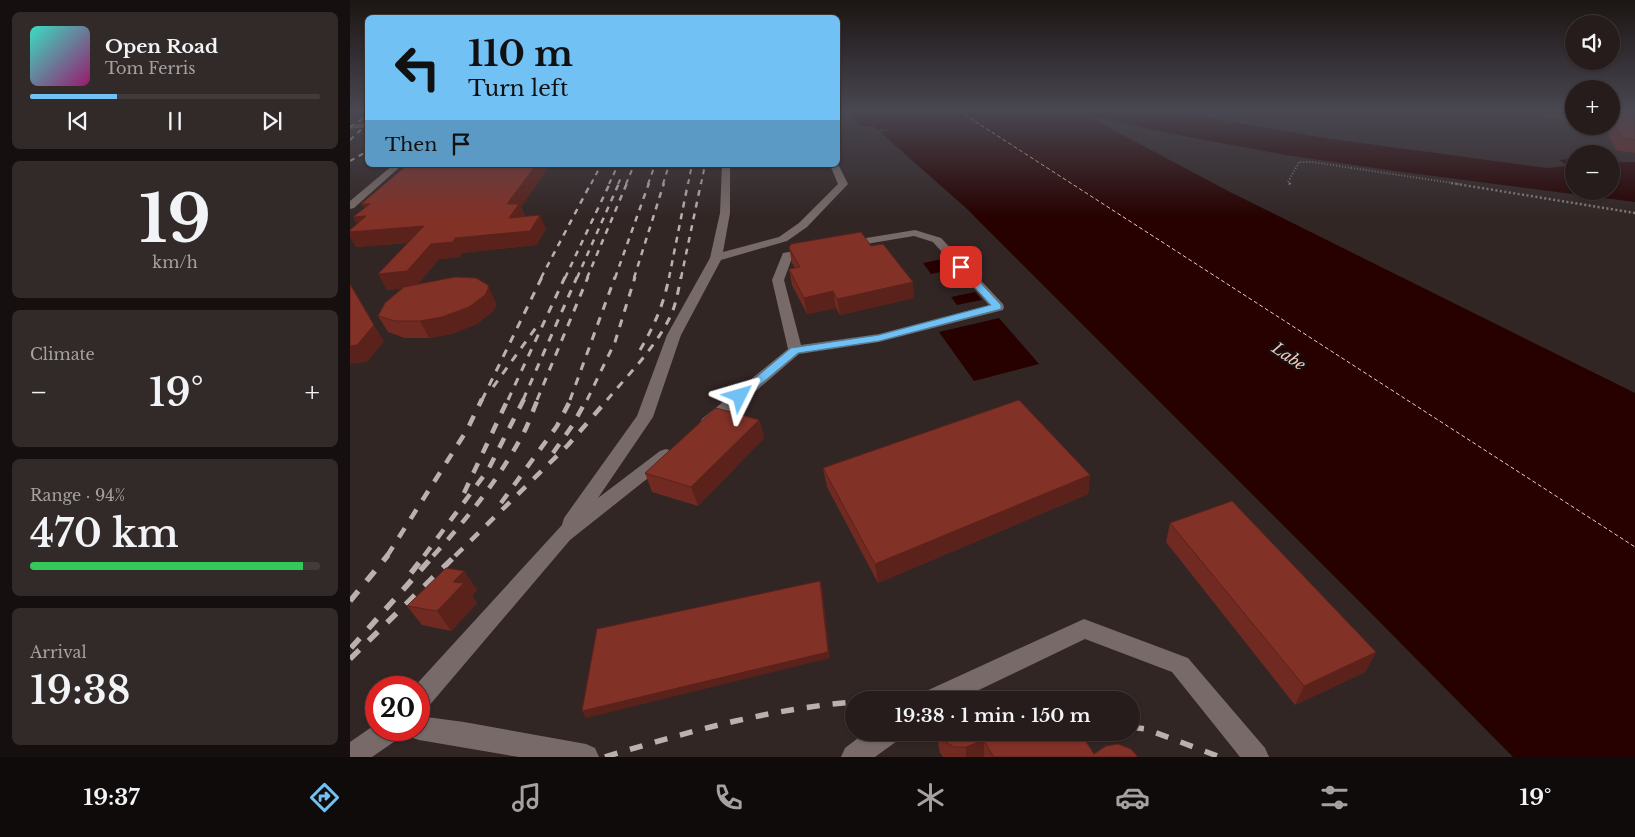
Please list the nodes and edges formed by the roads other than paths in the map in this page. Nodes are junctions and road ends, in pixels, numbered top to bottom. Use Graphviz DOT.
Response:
graph roads {
  1 [pos="396,167"];
  2 [pos="726,167"];
  3 [pos="835,167"];
  4 [pos="350,206"];
  5 [pos="716,258"];
  6 [pos="794,350"];
  7 [pos="692,436"];
  8 [pos="677,447"];
  9 [pos="563,535"];
  10 [pos="430,686"];
  11 [pos="952,691"];
  12 [pos="430,730"];
  13 [pos="373,741"];
  14 [pos="876,741"];
  15 [pos="350,757"];
  16 [pos="586,757"];
  17 [pos="854,757"];
  18 [pos="1256,757"];
  1 -- 4 [label="lane"];
  2 -- 5 [label="lane"];
  3 -- 5 [label="lane"];
  5 -- 9 [label="lane"];
  6 -- 6 [label="lane"];
  6 -- 7 [label="lane"];
  8 -- 9 [label="lane"];
  9 -- 10 [label="lane"];
  11 -- 18 [label="lane"];
  12 -- 16 [label="lane"];
  13 -- 15 [label="lane"];
  14 -- 17 [label="lane"];
}
